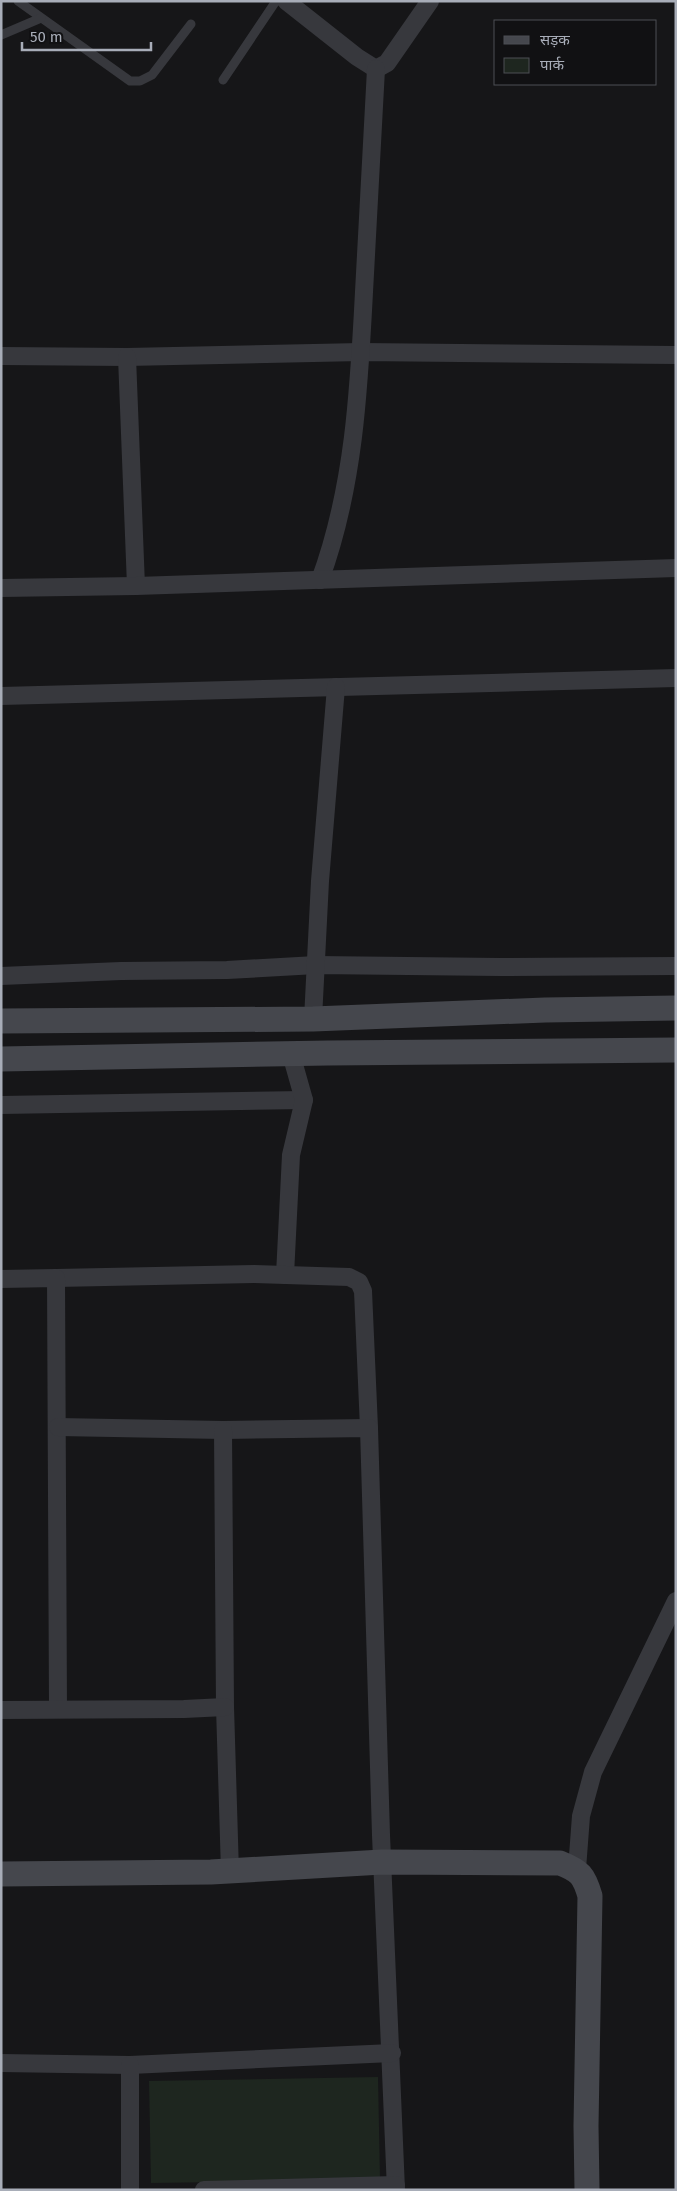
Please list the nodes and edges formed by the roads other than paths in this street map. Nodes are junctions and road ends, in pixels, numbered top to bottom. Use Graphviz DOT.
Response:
graph roads {
  1 [pos="18,1"];
  2 [pos="276,1"];
  3 [pos="286,1"];
  4 [pos="430,1"];
  5 [pos="41,18"];
  6 [pos="192,24"];
  7 [pos="1,35"];
  8 [pos="376,69"];
  9 [pos="223,80"];
  10 [pos="361,352"];
  11 [pos="676,355"];
  12 [pos="1,356"];
  13 [pos="127,357"];
  14 [pos="676,568"];
  15 [pos="320,580"];
  16 [pos="136,586"];
  17 [pos="1,588"];
  18 [pos="676,678"];
  19 [pos="336,688"];
  20 [pos="1,696"];
  21 [pos="316,965"];
  22 [pos="676,966"];
  23 [pos="1,976"];
  24 [pos="676,1008"];
  25 [pos="313,1018"];
  26 [pos="1,1021"];
  27 [pos="676,1050"];
  28 [pos="291,1054"];
  29 [pos="1,1059"];
  30 [pos="304,1100"];
  31 [pos="1,1106"];
  32 [pos="285,1275"];
  33 [pos="56,1278"];
  34 [pos="1,1279"];
  35 [pos="58,1427"];
  36 [pos="369,1428"];
  37 [pos="223,1430"];
  38 [pos="676,1601"];
  39 [pos="225,1707"];
  40 [pos="58,1708"];
  41 [pos="1,1710"];
  42 [pos="382,1862"];
  43 [pos="577,1870"];
  44 [pos="230,1872"];
  45 [pos="1,1874"];
  46 [pos="392,2054"];
  47 [pos="1,2063"];
  48 [pos="130,2065"];
  49 [pos="396,2187"];
  50 [pos="130,2190"];
  51 [pos="204,2190"];
  52 [pos="587,2190"];
  1 -- 5 [label="lane"];
  2 -- 9 [label="lane"];
  3 -- 8 [label="street"];
  4 -- 8 [label="street"];
  5 -- 6 [label="lane"];
  5 -- 7 [label="lane"];
  8 -- 10 [label="street"];
  10 -- 11 [label="street"];
  10 -- 13 [label="street"];
  10 -- 15 [label="street"];
  12 -- 13 [label="street"];
  13 -- 16 [label="street"];
  14 -- 15 [label="street"];
  15 -- 16 [label="street"];
  16 -- 17 [label="street"];
  18 -- 19 [label="street"];
  19 -- 20 [label="street"];
  19 -- 21 [label="street"];
  21 -- 22 [label="street"];
  21 -- 23 [label="street"];
  21 -- 25 [label="street"];
  24 -- 25 [label="main road"];
  25 -- 26 [label="main road"];
  27 -- 28 [label="main road"];
  28 -- 29 [label="main road"];
  28 -- 30 [label="street"];
  30 -- 31 [label="street"];
  30 -- 32 [label="street"];
  32 -- 33 [label="street"];
  32 -- 36 [label="street"];
  33 -- 34 [label="street"];
  33 -- 35 [label="street"];
  35 -- 37 [label="street"];
  35 -- 40 [label="street"];
  36 -- 37 [label="street"];
  36 -- 42 [label="street"];
  37 -- 39 [label="street"];
  38 -- 43 [label="street"];
  39 -- 40 [label="street"];
  39 -- 44 [label="street"];
  40 -- 41 [label="street"];
  42 -- 43 [label="main road"];
  42 -- 44 [label="main road"];
  42 -- 46 [label="street"];
  43 -- 52 [label="main road"];
  44 -- 45 [label="main road"];
  46 -- 48 [label="street"];
  46 -- 49 [label="street"];
  47 -- 48 [label="street"];
  48 -- 50 [label="street"];
  49 -- 51 [label="street"];
}
